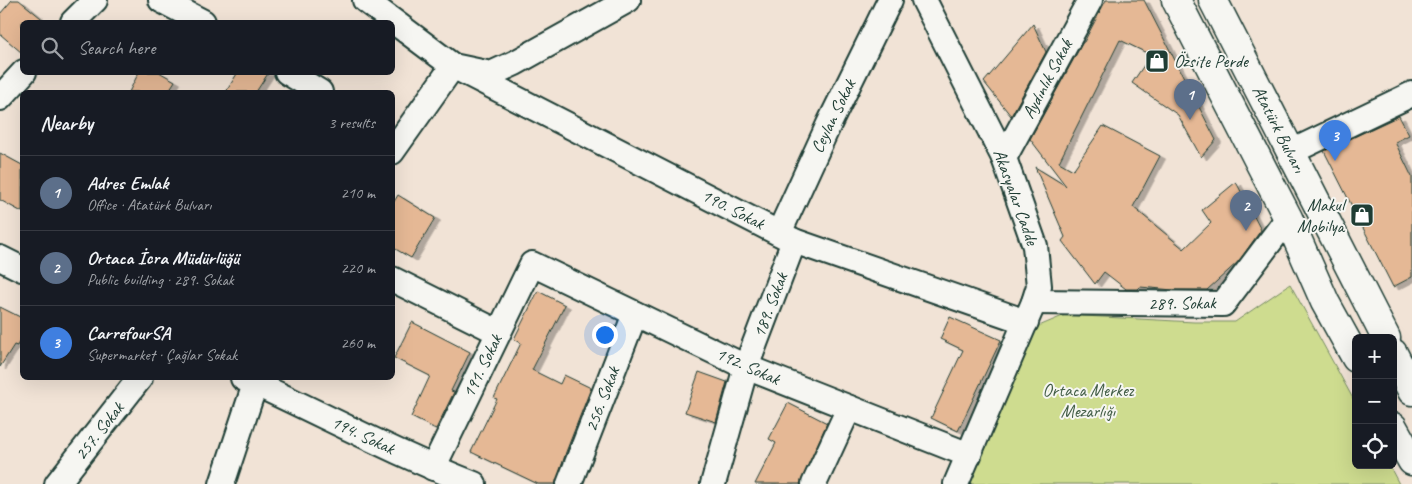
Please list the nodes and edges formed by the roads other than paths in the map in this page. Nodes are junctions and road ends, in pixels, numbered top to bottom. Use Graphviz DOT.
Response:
graph roads {
  1 [pos="95,0"];
  2 [pos="161,0"];
  3 [pos="365,0"];
  4 [pos="890,0"];
  5 [pos="924,0"];
  6 [pos="1090,0"];
  7 [pos="1176,0"];
  8 [pos="1213,0"];
  9 [pos="621,2"];
  10 [pos="201,13"];
  11 [pos="75,20"];
  12 [pos="392,20"];
  13 [pos="395,22"];
  14 [pos="453,66"];
  15 [pos="292,75"];
  16 [pos="317,90"];
  17 [pos="1412,94"];
  18 [pos="395,142"];
  19 [pos="1291,152"];
  20 [pos="1004,158"];
  21 [pos="1288,218"];
  22 [pos="786,237"];
  23 [pos="0,258"];
  24 [pos="532,264"];
  25 [pos="20,268"];
  26 [pos="395,281"];
  27 [pos="1030,312"];
  28 [pos="635,314"];
  29 [pos="498,332"];
  30 [pos="1384,334"];
  31 [pos="1352,351"];
  32 [pos="1397,361"];
  33 [pos="746,367"];
  34 [pos="138,380"];
  35 [pos="251,380"];
  36 [pos="253,380"];
  37 [pos="1412,390"];
  38 [pos="849,408"];
  39 [pos="1397,434"];
  40 [pos="969,455"];
  41 [pos="1412,461"];
  42 [pos="433,468"];
  43 [pos="57,484"];
  44 [pos="222,484"];
  45 [pos="474,484"];
  46 [pos="569,484"];
  47 [pos="713,484"];
  48 [pos="814,484"];
  49 [pos="956,484"];
  1 -- 11 [label="street"];
  2 -- 10 [label="street"];
  3 -- 12 [label="street, 190. Sokak"];
  4 -- 22 [label="street, Ceylan Sokak"];
  5 -- 20 [label="street, Akasyalar Cadde"];
  6 -- 20 [label="street, Aydınlık Sokak"];
  7 -- 21 [label="main road, Atatürk Bulvarı"];
  8 -- 19 [label="main road, Atatürk Bulvarı"];
  9 -- 14 [label="street"];
  13 -- 14 [label="street, 190. Sokak"];
  14 -- 18 [label="street"];
  14 -- 22 [label="street, 190. Sokak"];
  15 -- 16 [label="street"];
  17 -- 19 [label="street"];
  19 -- 30 [label="main road, Atatürk Bulvarı"];
  20 -- 27 [label="street, Akasyalar Cadde"];
  21 -- 27 [label="street, 289. Sokak"];
  21 -- 31 [label="main road, Atatürk Bulvarı"];
  22 -- 27 [label="street, 190. Sokak"];
  22 -- 33 [label="street, 189. Sokak"];
  23 -- 25 [label="street"];
  24 -- 28 [label="street, 192. Sokak"];
  24 -- 29 [label="street, 191. Sokak"];
  26 -- 29 [label="street"];
  27 -- 40 [label="street, Akasyalar Cadde"];
  28 -- 33 [label="street, 192. Sokak"];
  28 -- 46 [label="street, 256. Sokak"];
  29 -- 42 [label="street, 191. Sokak"];
  32 -- 37 [label="main road"];
  33 -- 38 [label="street, 192. Sokak"];
  33 -- 47 [label="street, 189. Sokak"];
  34 -- 43 [label="street, 257. Sokak"];
  35 -- 44 [label="street"];
  36 -- 42 [label="street, 194. Sokak"];
  38 -- 40 [label="street, 192. Sokak"];
  38 -- 48 [label="street"];
  39 -- 41 [label="main road"];
  40 -- 49 [label="street, Akasyalar Cadde"];
  42 -- 45 [label="street, 194. Sokak"];
}
